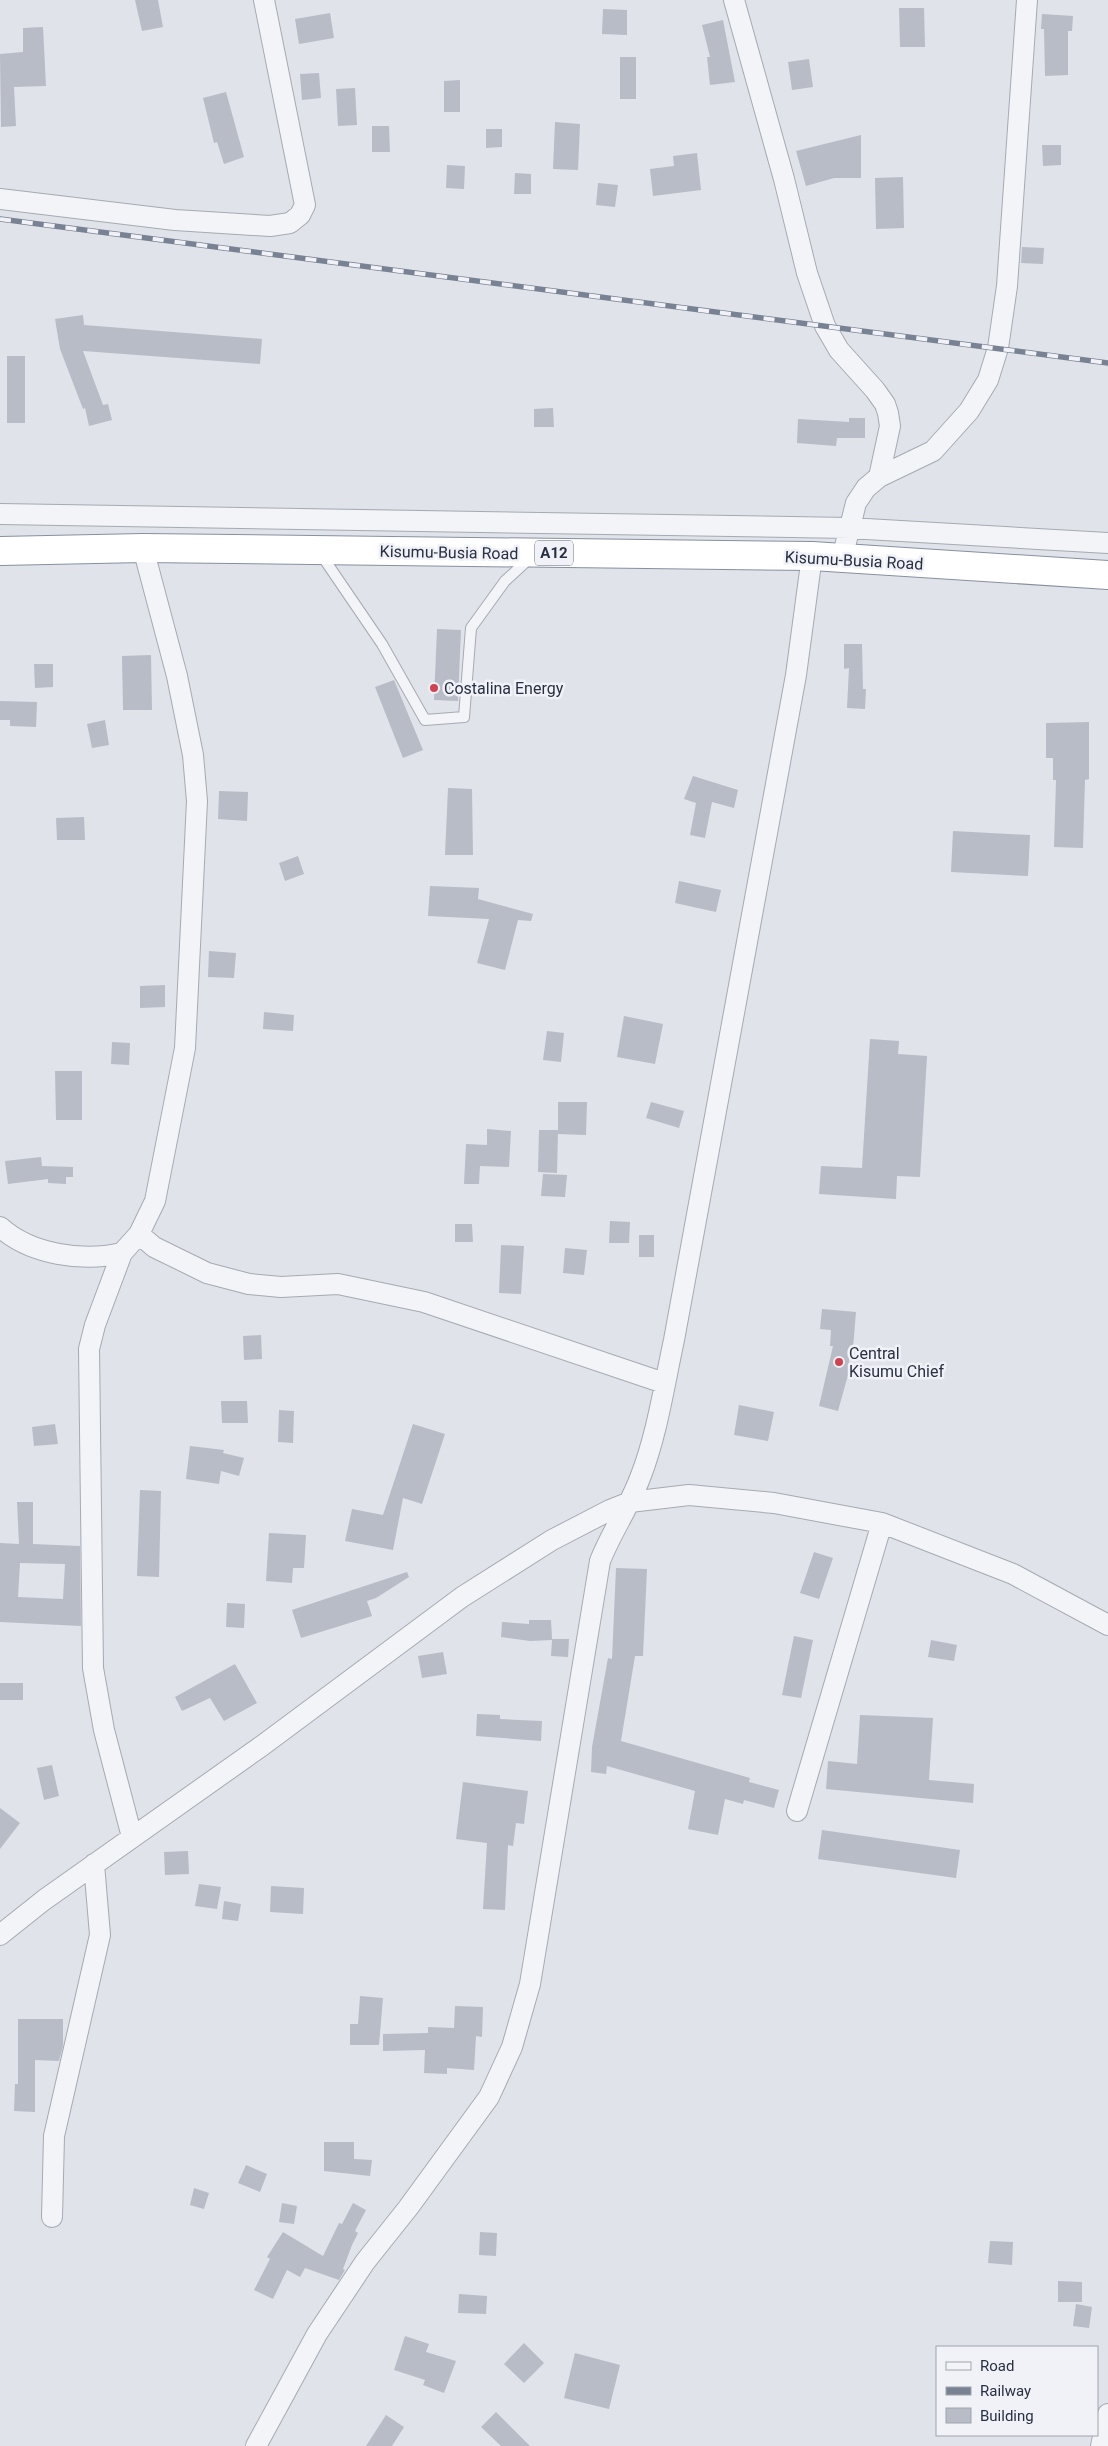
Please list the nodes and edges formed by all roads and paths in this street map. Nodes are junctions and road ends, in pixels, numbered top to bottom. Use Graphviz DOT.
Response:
graph roads {
  1 [pos="264,0"];
  2 [pos="734,0"];
  3 [pos="1027,0"];
  4 [pos="0,198"];
  5 [pos="879,477"];
  6 [pos="0,514"];
  7 [pos="849,528"];
  8 [pos="1108,544"];
  9 [pos="143,548"];
  10 [pos="318,550"];
  11 [pos="0,551"];
  12 [pos="536,553"];
  13 [pos="812,556"];
  14 [pos="842,558"];
  15 [pos="1108,576"];
  16 [pos="0,1227"];
  17 [pos="139,1234"];
  18 [pos="122,1253"];
  19 [pos="664,1383"];
  20 [pos="630,1502"];
  21 [pos="882,1523"];
  22 [pos="1108,1625"];
  23 [pos="797,1811"];
  24 [pos="132,1837"];
  25 [pos="94,1864"];
  26 [pos="0,1935"];
  27 [pos="52,2217"];
  28 [pos="1108,2414"];
  29 [pos="256,2446"];
  30 [pos="1101,2446"];
  1 -- 4 [label="street"];
  2 -- 5 [label="street"];
  3 -- 5 [label="street"];
  5 -- 7 [label="street"];
  6 -- 7 [label="street"];
  7 -- 8 [label="street"];
  7 -- 14 [label="street"];
  9 -- 10 [label="highway, Kisumu-Busia Road / A12"];
  9 -- 11 [label="highway, Kisumu-Busia Road / A12"];
  9 -- 17 [label="street"];
  10 -- 12 [label="highway, Kisumu-Busia Road / A12"];
  10 -- 12 [label="lane"];
  12 -- 13 [label="highway, Kisumu-Busia Road / A12"];
  13 -- 14 [label="highway, Kisumu-Busia Road / A12"];
  13 -- 19 [label="street"];
  14 -- 15 [label="highway, Kisumu-Busia Road / A12"];
  16 -- 18 [label="street"];
  17 -- 18 [label="street"];
  17 -- 19 [label="street"];
  18 -- 24 [label="street"];
  19 -- 20 [label="street"];
  20 -- 21 [label="street"];
  20 -- 24 [label="street"];
  20 -- 29 [label="street"];
  21 -- 22 [label="street"];
  21 -- 23 [label="street"];
  24 -- 25 [label="street"];
  25 -- 26 [label="street"];
  25 -- 27 [label="street"];
  28 -- 30 [label="street"];
}
